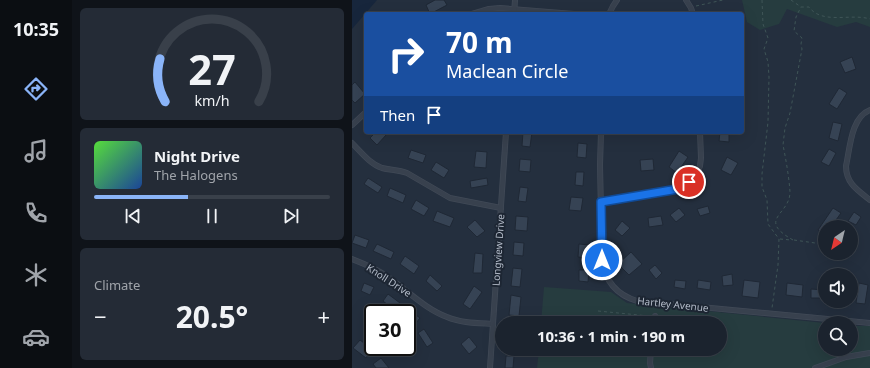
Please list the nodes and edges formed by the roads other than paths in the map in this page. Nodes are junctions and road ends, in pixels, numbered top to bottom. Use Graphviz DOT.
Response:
graph roads {
  1 [pos="515,0"];
  2 [pos="617,0"];
  3 [pos="686,0"];
  4 [pos="514,8"];
  5 [pos="479,12"];
  6 [pos="514,12"];
  7 [pos="554,12"];
  8 [pos="610,12"];
  9 [pos="693,12"];
  10 [pos="870,110"];
  11 [pos="364,114"];
  12 [pos="352,125"];
  13 [pos="506,134"];
  14 [pos="601,134"];
  15 [pos="700,134"];
  16 [pos="352,143"];
  17 [pos="870,200"];
  18 [pos="601,202"];
  19 [pos="501,208"];
  20 [pos="352,259"];
  21 [pos="870,323"];
  22 [pos="492,324"];
  23 [pos="870,353"];
  24 [pos="651,356"];
  25 [pos="490,368"];
  26 [pos="651,368"];
  27 [pos="815,368"];
  1 -- 4 [label="street"];
  2 -- 8 [label="street"];
  3 -- 9 [label="street"];
  4 -- 5 [label="street"];
  4 -- 6 [label="street"];
  4 -- 7 [label="street"];
  10 -- 17 [label="street"];
  11 -- 12 [label="street"];
  13 -- 19 [label="street, Longview Drive"];
  14 -- 18 [label="street, Hartley Avenue"];
  15 -- 18 [label="street"];
  16 -- 19 [label="street"];
  18 -- 21 [label="street, Hartley Avenue"];
  19 -- 22 [label="street, Longview Drive"];
  20 -- 22 [label="street, Knoll Drive"];
  22 -- 25 [label="street, Longview Drive"];
  23 -- 27 [label="street"];
  24 -- 26 [label="street"];
}
